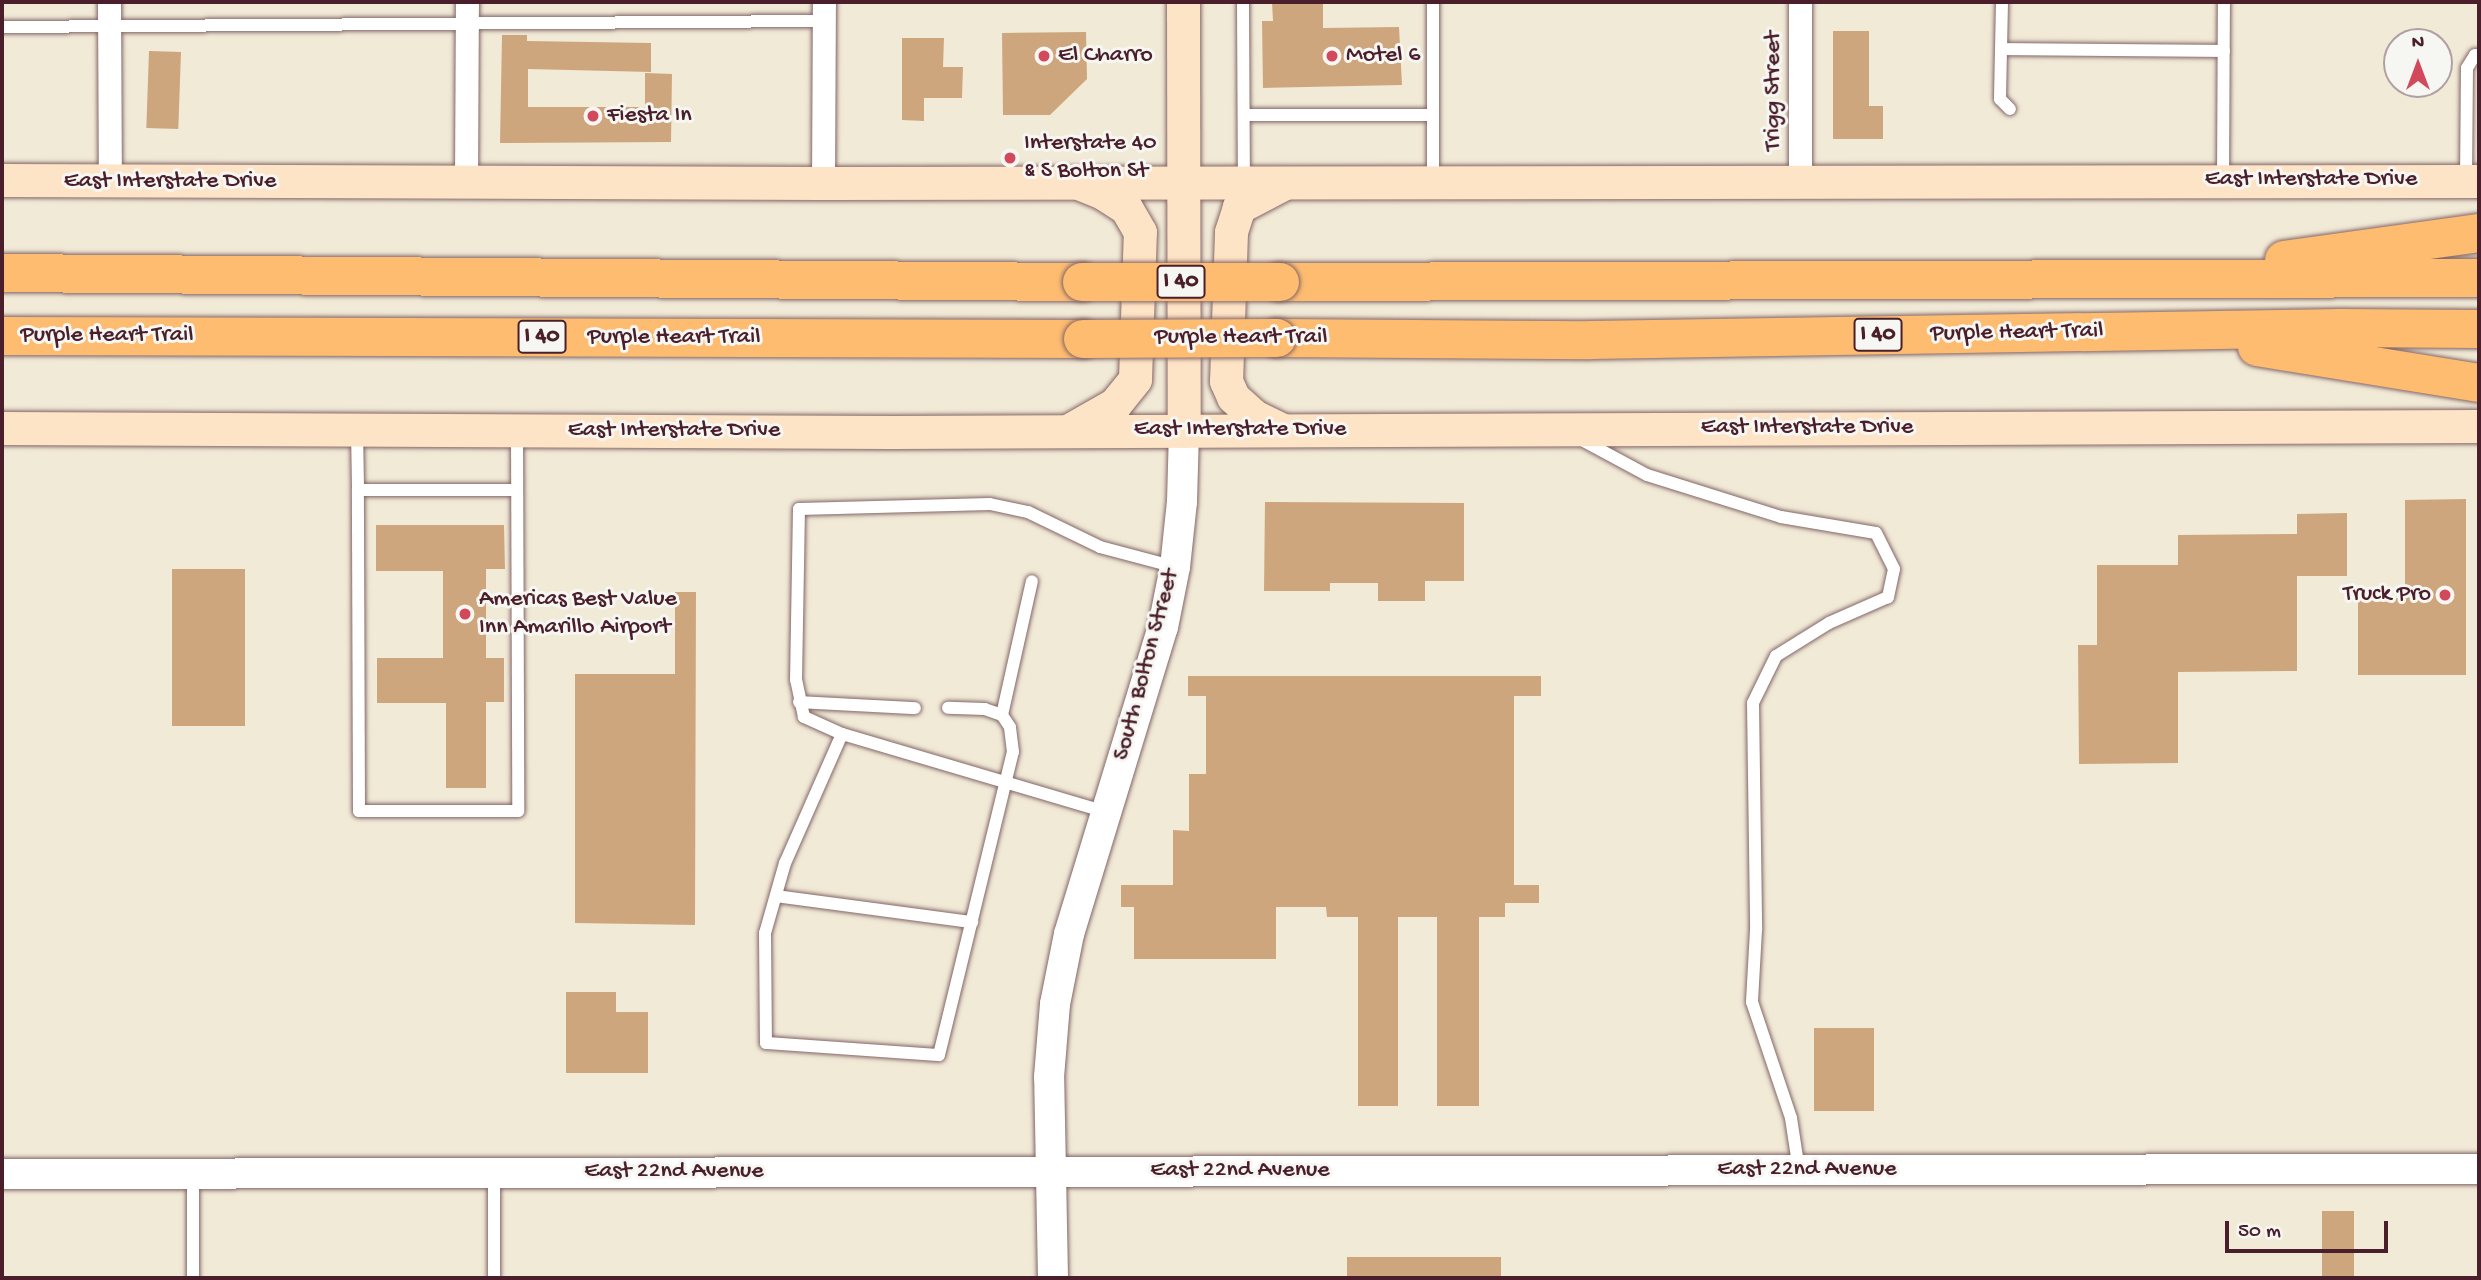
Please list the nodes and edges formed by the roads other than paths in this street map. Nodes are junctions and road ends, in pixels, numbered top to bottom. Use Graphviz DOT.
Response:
graph roads {
  1 [pos="110,2"];
  2 [pos="1183,2"];
  3 [pos="1243,2"];
  4 [pos="1433,2"];
  5 [pos="1800,2"];
  6 [pos="2002,2"];
  7 [pos="2224,2"];
  8 [pos="467,12"];
  9 [pos="824,12"];
  10 [pos="2,27"];
  11 [pos="110,27"];
  12 [pos="2001,49"];
  13 [pos="2224,51"];
  14 [pos="2479,55"];
  15 [pos="2010,109"];
  16 [pos="1244,115"];
  17 [pos="1433,115"];
  18 [pos="2,180"];
  19 [pos="2223,180"];
  20 [pos="110,181"];
  21 [pos="1800,181"];
  22 [pos="2472,181"];
  23 [pos="1185,182"];
  24 [pos="1244,182"];
  25 [pos="1285,182"];
  26 [pos="1433,182"];
  27 [pos="466,183"];
  28 [pos="823,183"];
  29 [pos="1076,183"];
  30 [pos="2479,233"];
  31 [pos="2,256"];
  32 [pos="2,273"];
  33 [pos="169,276"];
  34 [pos="2479,278"];
  35 [pos="2188,279"];
  36 [pos="2479,329"];
  37 [pos="2158,331"];
  38 [pos="2,336"];
  39 [pos="2479,383"];
  40 [pos="2479,426"];
  41 [pos="2,428"];
  42 [pos="1561,429"];
  43 [pos="357,430"];
  44 [pos="517,430"];
  45 [pos="1069,430"];
  46 [pos="1284,430"];
  47 [pos="1184,431"];
  48 [pos="358,490"];
  49 [pos="517,490"];
  50 [pos="1175,567"];
  51 [pos="1032,581"];
  52 [pos="799,702"];
  53 [pos="915,708"];
  54 [pos="948,708"];
  55 [pos="1002,715"];
  56 [pos="842,734"];
  57 [pos="1005,784"];
  58 [pos="1106,812"];
  59 [pos="776,896"];
  60 [pos="972,922"];
  61 [pos="2479,1169"];
  62 [pos="1799,1170"];
  63 [pos="1052,1171"];
  64 [pos="494,1173"];
  65 [pos="2,1174"];
  66 [pos="193,1174"];
  67 [pos="193,1278"];
  68 [pos="494,1278"];
  69 [pos="1052,1278"];
  1 -- 11 [label="street"];
  2 -- 23 [label="main road, South Bolton Street"];
  3 -- 16 [label="lane"];
  4 -- 17 [label="lane"];
  5 -- 21 [label="street, Trigg Street"];
  6 -- 12 [label="lane"];
  7 -- 13 [label="lane"];
  8 -- 9 [label="lane"];
  8 -- 11 [label="lane"];
  8 -- 27 [label="street"];
  9 -- 28 [label="street"];
  10 -- 11 [label="lane"];
  11 -- 20 [label="street"];
  12 -- 13 [label="lane"];
  12 -- 15 [label="lane"];
  13 -- 19 [label="lane"];
  14 -- 22 [label="lane"];
  16 -- 17 [label="lane"];
  16 -- 24 [label="lane"];
  17 -- 26 [label="lane"];
  18 -- 20 [label="main road, East Interstate Drive"];
  19 -- 21 [label="main road, East Interstate Drive"];
  19 -- 22 [label="main road, East Interstate Drive"];
  20 -- 27 [label="main road, East Interstate Drive"];
  21 -- 26 [label="main road, East Interstate Drive"];
  23 -- 24 [label="main road, East Interstate Drive"];
  23 -- 29 [label="main road, East Interstate Drive"];
  23 -- 47 [label="main road, South Bolton Street"];
  24 -- 25 [label="main road, East Interstate Drive"];
  25 -- 26 [label="main road, East Interstate Drive"];
  25 -- 46 [label="main road"];
  27 -- 28 [label="main road, East Interstate Drive"];
  28 -- 29 [label="main road, East Interstate Drive"];
  29 -- 45 [label="main road"];
  30 -- 35 [label="highway"];
  31 -- 33 [label="highway"];
  32 -- 33 [label="highway, I 40"];
  33 -- 35 [label="highway, I 40, bridge"];
  34 -- 35 [label="highway, I 40"];
  36 -- 37 [label="highway, Purple Heart Trail / I 40"];
  37 -- 38 [label="highway, Purple Heart Trail / I 40, bridge"];
  37 -- 39 [label="highway"];
  40 -- 42 [label="main road, East Interstate Drive"];
  41 -- 43 [label="main road, East Interstate Drive"];
  42 -- 46 [label="main road, East Interstate Drive"];
  42 -- 62 [label="lane"];
  43 -- 44 [label="main road, East Interstate Drive"];
  43 -- 48 [label="lane"];
  44 -- 45 [label="main road, East Interstate Drive"];
  44 -- 49 [label="lane"];
  45 -- 47 [label="main road, East Interstate Drive"];
  46 -- 47 [label="main road, East Interstate Drive"];
  47 -- 50 [label="street, South Bolton Street"];
  48 -- 49 [label="lane"];
  48 -- 49 [label="lane"];
  50 -- 52 [label="lane"];
  50 -- 58 [label="street, South Bolton Street"];
  51 -- 55 [label="lane"];
  52 -- 53 [label="lane"];
  52 -- 56 [label="lane"];
  54 -- 55 [label="lane"];
  55 -- 57 [label="lane"];
  56 -- 57 [label="lane"];
  56 -- 59 [label="lane"];
  57 -- 58 [label="lane"];
  57 -- 60 [label="lane"];
  58 -- 63 [label="street, South Bolton Street"];
  59 -- 60 [label="lane"];
  59 -- 60 [label="lane"];
  61 -- 62 [label="street, East 22nd Avenue"];
  62 -- 63 [label="street, East 22nd Avenue"];
  63 -- 64 [label="street, East 22nd Avenue"];
  63 -- 69 [label="street, South Bolton Street"];
  64 -- 66 [label="street, East 22nd Avenue"];
  64 -- 68 [label="lane"];
  65 -- 66 [label="street, East 22nd Avenue"];
  66 -- 67 [label="lane"];
}
